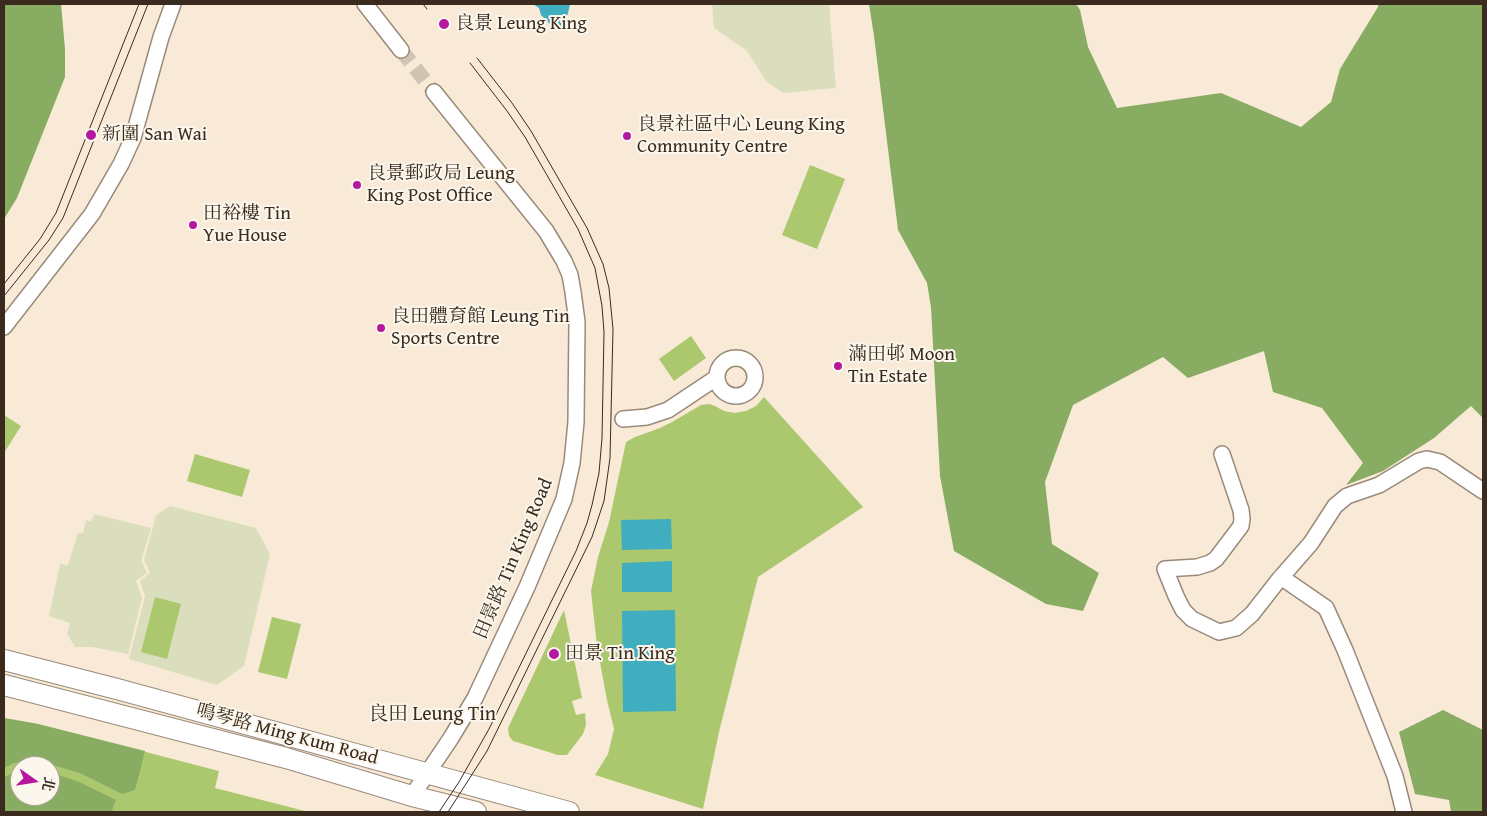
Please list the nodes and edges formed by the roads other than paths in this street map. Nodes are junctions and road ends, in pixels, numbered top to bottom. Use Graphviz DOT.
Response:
graph roads {
  1 [pos="173,4"];
  2 [pos="365,4"];
  3 [pos="401,50"];
  4 [pos="434,92"];
  5 [pos="4,327"];
  6 [pos="716,378"];
  7 [pos="623,419"];
  8 [pos="1222,454"];
  9 [pos="1483,491"];
  10 [pos="1281,577"];
  11 [pos="4,660"];
  12 [pos="4,686"];
  13 [pos="427,773"];
  14 [pos="412,796"];
  15 [pos="476,812"];
  16 [pos="569,812"];
  17 [pos="1404,812"];
  1 -- 5 [label="street"];
  2 -- 3 [label="street"];
  4 -- 13 [label="street, 田景路 Tin King Road"];
  6 -- 7 [label="street"];
  8 -- 10 [label="street"];
  9 -- 10 [label="street"];
  10 -- 17 [label="street"];
  11 -- 13 [label="main road, 鳴琴路 Ming Kum Road"];
  12 -- 14 [label="main road, 鳴琴路 Ming Kum Road"];
  13 -- 14 [label="street, 田景路 Tin King Road"];
  13 -- 16 [label="main road, 鳴琴路 Ming Kum Road"];
  14 -- 15 [label="main road, 鳴琴路 Ming Kum Road"];
}
